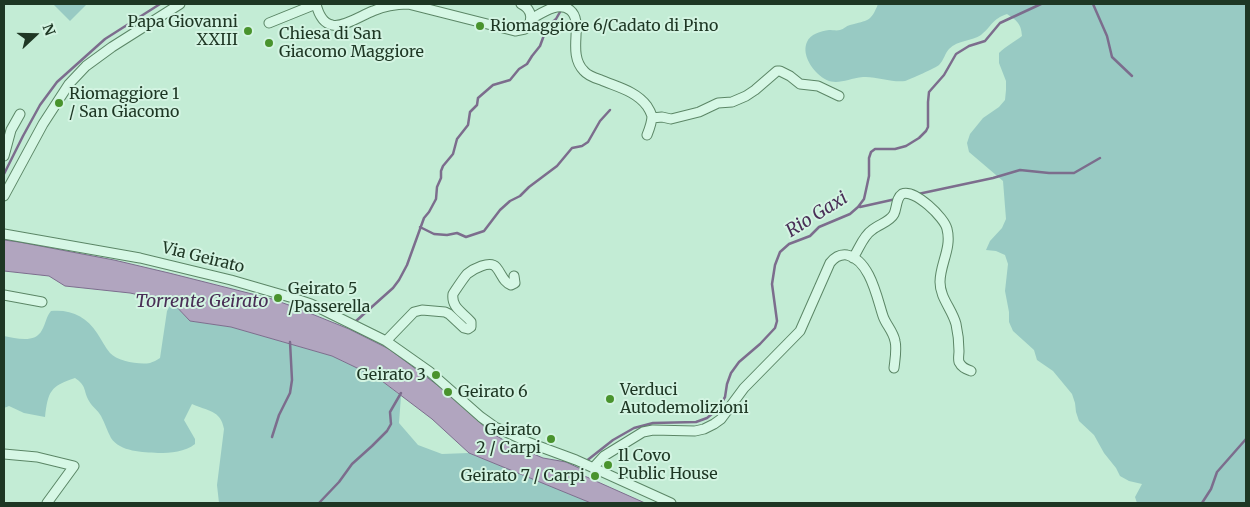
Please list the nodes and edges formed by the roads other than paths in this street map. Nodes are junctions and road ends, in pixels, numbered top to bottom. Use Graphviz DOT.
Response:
graph roads {
  1 [pos="180,4"];
  2 [pos="316,4"];
  3 [pos="521,4"];
  4 [pos="531,19"];
  5 [pos="269,23"];
  6 [pos="839,96"];
  7 [pos="20,114"];
  8 [pos="652,118"];
  9 [pos="647,135"];
  10 [pos="4,156"];
  11 [pos="4,196"];
  12 [pos="4,234"];
  13 [pos="853,258"];
  14 [pos="514,276"];
  15 [pos="4,295"];
  16 [pos="42,302"];
  17 [pos="386,341"];
  18 [pos="894,368"];
  19 [pos="971,371"];
  20 [pos="4,454"];
  21 [pos="591,467"];
  22 [pos="47,503"];
  23 [pos="671,503"];
  1 -- 11 [label="street"];
  2 -- 4 [label="street"];
  2 -- 5 [label="street"];
  3 -- 4 [label="street"];
  4 -- 8 [label="street"];
  6 -- 8 [label="street"];
  7 -- 10 [label="street"];
  8 -- 9 [label="street"];
  12 -- 17 [label="street, Via Geirato"];
  13 -- 18 [label="street"];
  13 -- 19 [label="street"];
  13 -- 21 [label="street"];
  14 -- 17 [label="street"];
  15 -- 16 [label="street"];
  17 -- 21 [label="street, Via Geirato"];
  20 -- 22 [label="street"];
  21 -- 23 [label="street, Via Geirato"];
}
